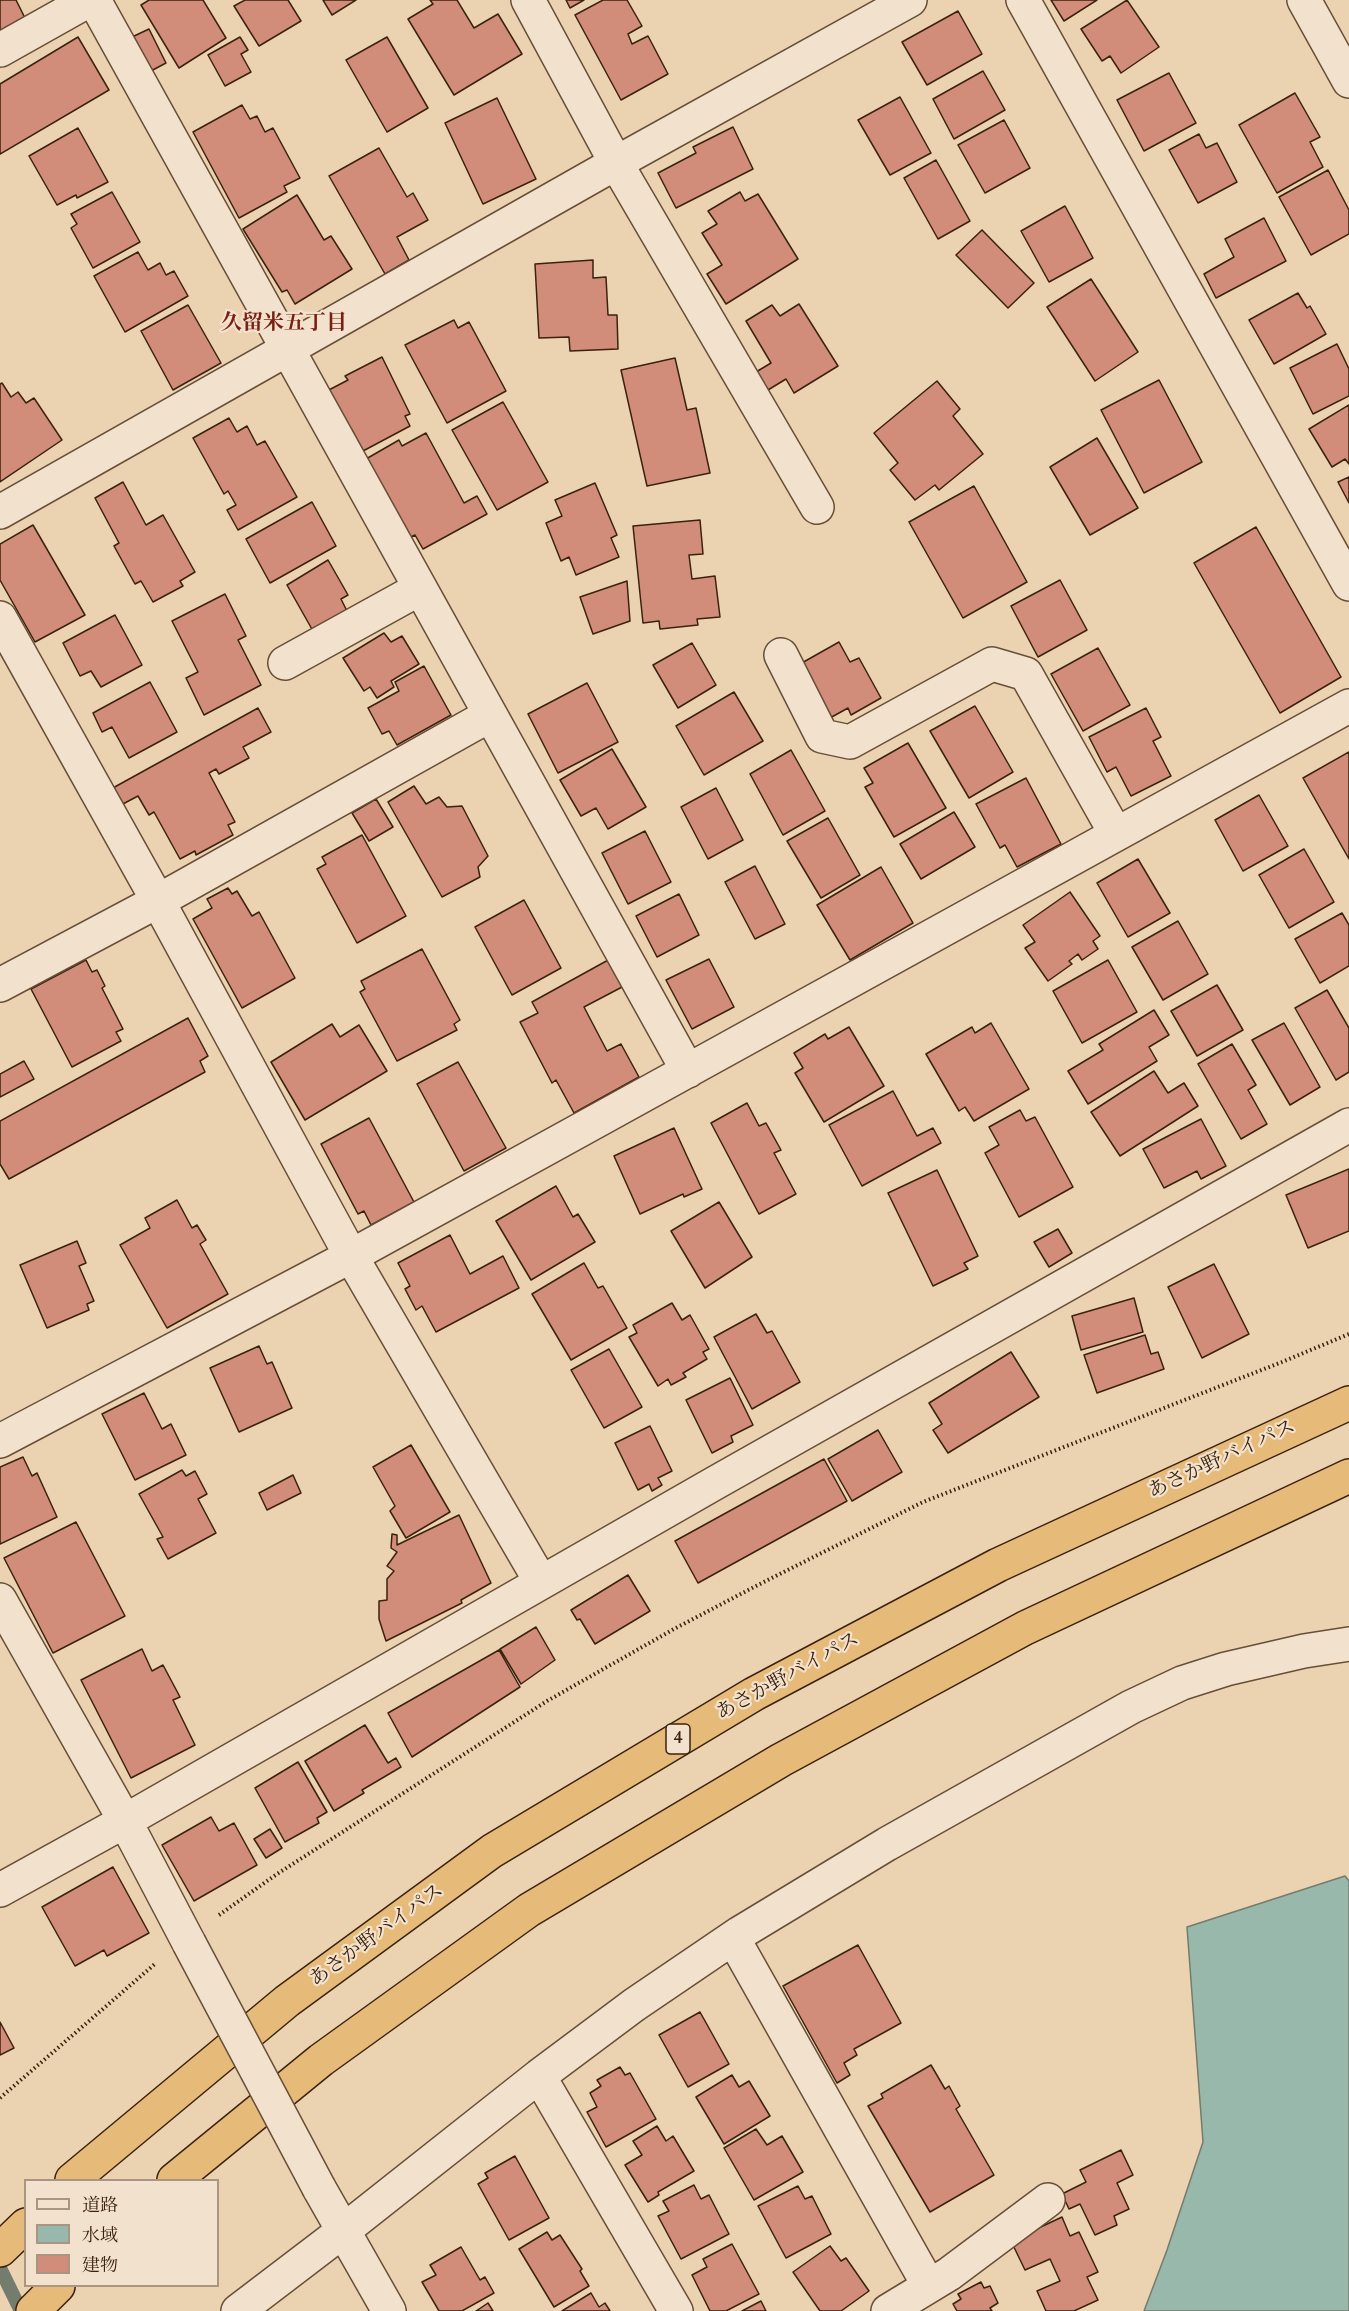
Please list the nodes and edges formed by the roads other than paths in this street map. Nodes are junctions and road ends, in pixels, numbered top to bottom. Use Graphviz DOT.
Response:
graph roads {
  1 [pos="91,0"];
  2 [pos="528,0"];
  3 [pos="910,0"];
  4 [pos="1023,0"];
  5 [pos="1304,0"];
  6 [pos="0,51"];
  7 [pos="1349,81"];
  8 [pos="616,163"];
  9 [pos="286,350"];
  10 [pos="816,507"];
  11 [pos="0,512"];
  12 [pos="1349,584"];
  13 [pos="419,589"];
  14 [pos="0,618"];
  15 [pos="781,655"];
  16 [pos="285,663"];
  17 [pos="1349,706"];
  18 [pos="490,715"];
  19 [pos="1116,834"];
  20 [pos="158,901"];
  21 [pos="0,985"];
  22 [pos="688,1071"];
  23 [pos="1349,1125"];
  24 [pos="351,1256"];
  25 [pos="1349,1403"];
  26 [pos="0,1441"];
  27 [pos="1349,1476"];
  28 [pos="541,1582"];
  29 [pos="0,1600"];
  30 [pos="1349,1644"];
  31 [pos="125,1821"];
  32 [pos="0,1890"];
  33 [pos="733,1938"];
  34 [pos="539,2076"];
  35 [pos="74,2179"];
  36 [pos="176,2179"];
  37 [pos="1048,2200"];
  38 [pos="24,2227"];
  39 [pos="343,2231"];
  40 [pos="0,2250"];
  41 [pos="929,2286"];
  42 [pos="57,2287"];
  43 [pos="892,2310"];
  44 [pos="33,2311"];
  45 [pos="238,2311"];
  46 [pos="389,2311"];
  47 [pos="676,2311"];
  1 -- 6 [label="street"];
  1 -- 9 [label="street"];
  2 -- 8 [label="street"];
  3 -- 8 [label="street"];
  4 -- 12 [label="street"];
  5 -- 7 [label="street"];
  8 -- 9 [label="street"];
  8 -- 10 [label="street"];
  9 -- 11 [label="street"];
  9 -- 13 [label="street"];
  13 -- 16 [label="street"];
  13 -- 18 [label="street"];
  14 -- 20 [label="street"];
  15 -- 19 [label="street"];
  17 -- 19 [label="street"];
  18 -- 20 [label="street"];
  18 -- 22 [label="street"];
  19 -- 22 [label="street"];
  20 -- 21 [label="street"];
  20 -- 24 [label="street"];
  22 -- 24 [label="street"];
  23 -- 28 [label="street"];
  24 -- 26 [label="street"];
  24 -- 28 [label="street"];
  25 -- 35 [label="highway, あさか野バイパス / 4"];
  27 -- 36 [label="highway"];
  28 -- 31 [label="street"];
  29 -- 31 [label="street"];
  30 -- 33 [label="street"];
  31 -- 32 [label="street"];
  31 -- 39 [label="street, bridge"];
  33 -- 34 [label="street"];
  33 -- 41 [label="street"];
  34 -- 39 [label="street"];
  34 -- 47 [label="street"];
  37 -- 41 [label="street"];
  38 -- 40 [label="highway"];
  39 -- 45 [label="street"];
  39 -- 46 [label="street"];
  41 -- 43 [label="street"];
  42 -- 44 [label="highway"];
}
